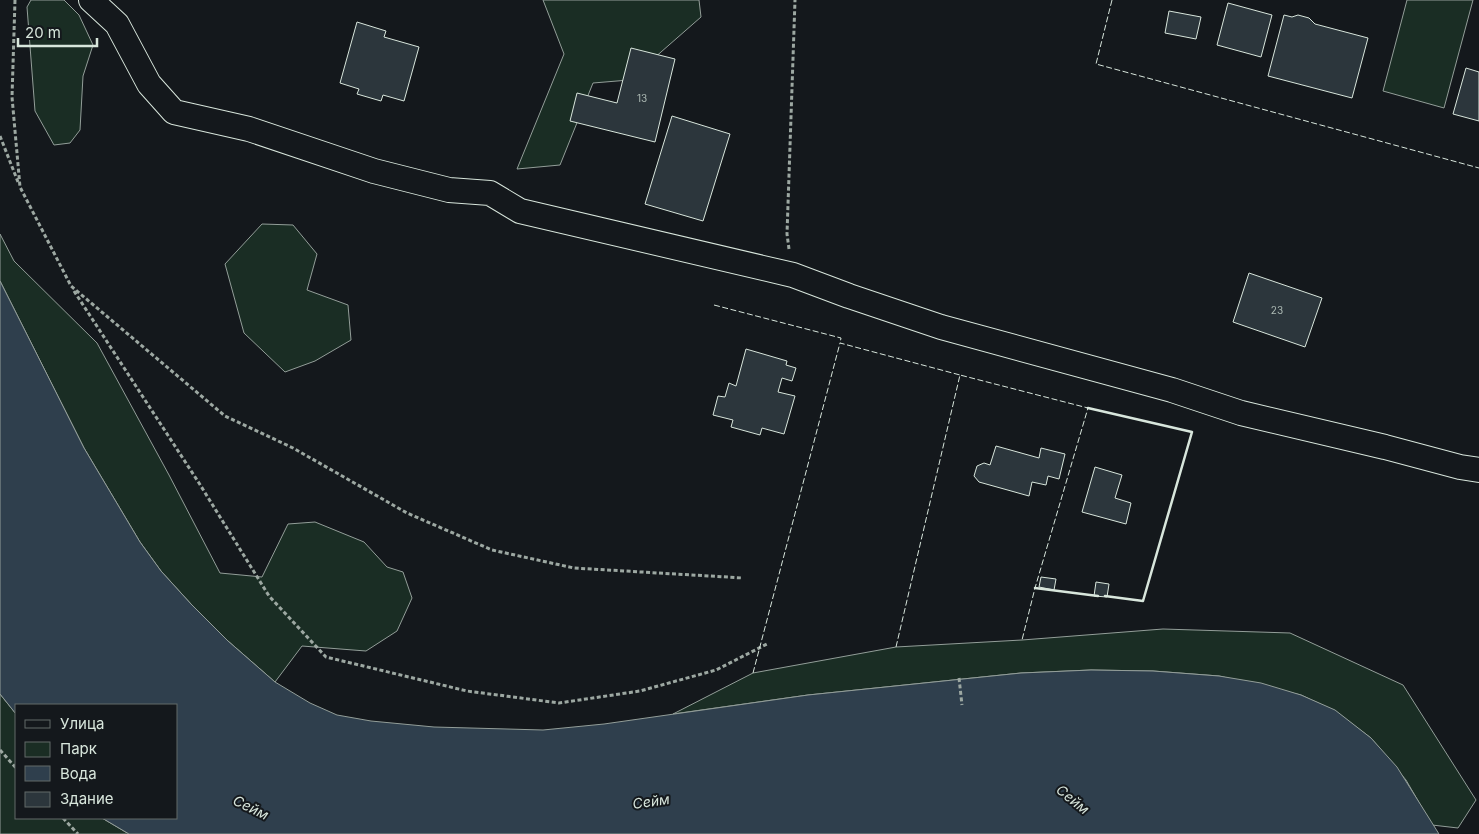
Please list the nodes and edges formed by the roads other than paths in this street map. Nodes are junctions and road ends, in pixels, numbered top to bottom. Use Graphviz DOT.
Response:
graph roads {
  1 [pos="91,0"];
  2 [pos="1479,470"];
  1 -- 2 [label="street"];
}
